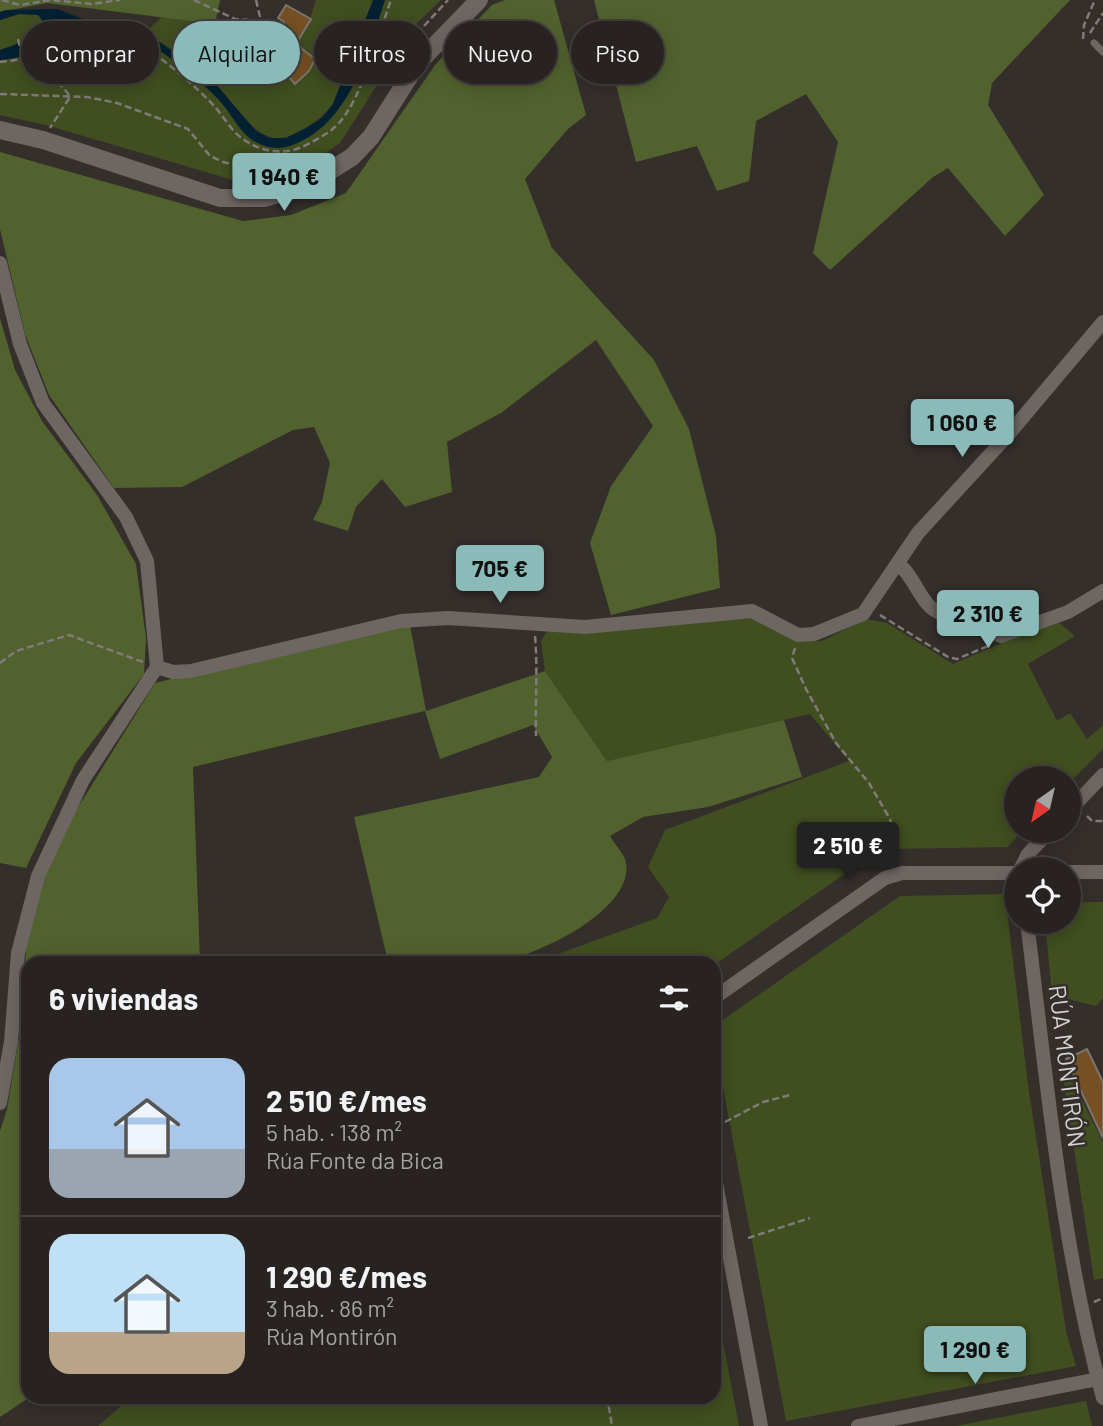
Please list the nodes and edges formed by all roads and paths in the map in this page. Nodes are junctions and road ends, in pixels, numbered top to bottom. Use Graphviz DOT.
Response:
graph roads {
  1 [pos="2,0"];
  2 [pos="50,0"];
  3 [pos="120,0"];
  4 [pos="194,0"];
  5 [pos="256,0"];
  6 [pos="391,0"];
  7 [pos="448,0"];
  8 [pos="479,0"];
  9 [pos="1095,0"];
  10 [pos="1103,13"];
  11 [pos="261,21"];
  12 [pos="429,21"];
  13 [pos="18,39"];
  14 [pos="1091,45"];
  15 [pos="1103,52"];
  16 [pos="21,55"];
  17 [pos="21,60"];
  18 [pos="159,60"];
  19 [pos="0,62"];
  20 [pos="61,84"];
  21 [pos="0,94"];
  22 [pos="70,97"];
  23 [pos="0,130"];
  24 [pos="43,140"];
  25 [pos="303,168"];
  26 [pos="0,262"];
  27 [pos="1103,322"];
  28 [pos="898,564"];
  29 [pos="1103,591"];
  30 [pos="868,607"];
  31 [pos="534,625"];
  32 [pos="798,635"];
  33 [pos="1001,636"];
  34 [pos="0,663"];
  35 [pos="157,667"];
  36 [pos="536,736"];
  37 [pos="1103,775"];
  38 [pos="1082,797"];
  39 [pos="1087,816"];
  40 [pos="1103,821"];
  41 [pos="898,852"];
  42 [pos="1004,871"];
  43 [pos="1081,872"];
  44 [pos="1103,872"];
  45 [pos="1028,934"];
  46 [pos="721,993"];
  47 [pos="790,1095"];
  48 [pos="0,1103"];
  49 [pos="725,1122"];
  50 [pos="721,1210"];
  51 [pos="810,1218"];
  52 [pos="748,1238"];
  53 [pos="1103,1298"];
  54 [pos="1094,1303"];
  55 [pos="1098,1379"];
  56 [pos="1103,1398"];
  57 [pos="608,1404"];
  58 [pos="612,1426"];
  59 [pos="761,1426"];
  60 [pos="859,1426"];
  1 -- 2 [label="path"];
  2 -- 3 [label="path"];
  4 -- 11 [label="path"];
  5 -- 11 [label="path"];
  6 -- 18 [label="path"];
  7 -- 12 [label="path"];
  8 -- 24 [label="street"];
  9 -- 14 [label="path"];
  10 -- 14 [label="path"];
  13 -- 16 [label="path"];
  14 -- 15 [label="lane"];
  17 -- 19 [label="path"];
  20 -- 22 [label="path"];
  21 -- 22 [label="path"];
  22 -- 24 [label="path"];
  22 -- 25 [label="path"];
  23 -- 24 [label="street"];
  26 -- 35 [label="street"];
  27 -- 28 [label="street"];
  28 -- 30 [label="street"];
  28 -- 33 [label="street"];
  29 -- 33 [label="street"];
  30 -- 32 [label="street"];
  30 -- 33 [label="path"];
  31 -- 32 [label="street"];
  31 -- 35 [label="street"];
  31 -- 36 [label="path"];
  32 -- 41 [label="path"];
  34 -- 35 [label="path"];
  35 -- 48 [label="street"];
  37 -- 38 [label="street"];
  39 -- 40 [label="path"];
  42 -- 46 [label="street"];
  43 -- 44 [label="street"];
  45 -- 55 [label="street, RÚA MONTIRÓN"];
  47 -- 49 [label="path"];
  50 -- 59 [label="street"];
  51 -- 52 [label="path"];
  53 -- 54 [label="path"];
  55 -- 56 [label="street, RÚA MONTIRÓN"];
  55 -- 60 [label="street"];
  57 -- 58 [label="path"];
}
